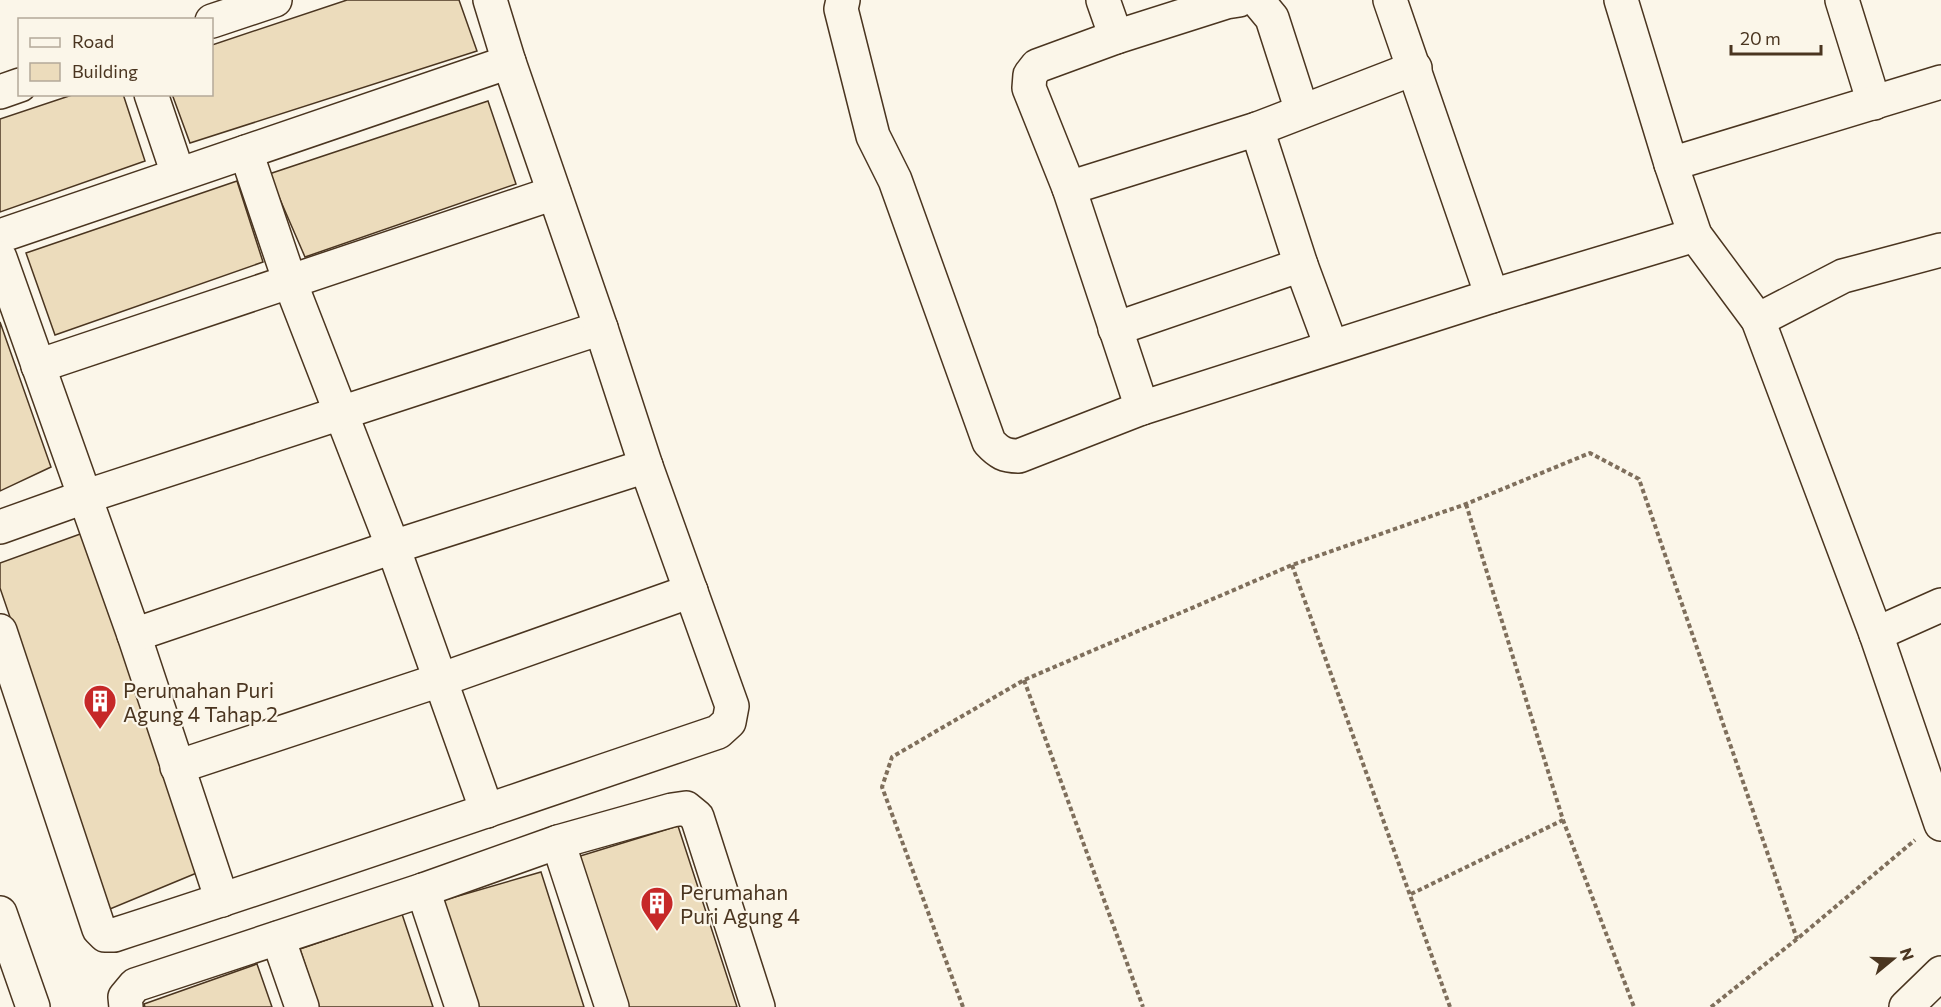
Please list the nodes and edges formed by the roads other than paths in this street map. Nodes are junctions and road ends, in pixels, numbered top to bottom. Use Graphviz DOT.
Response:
graph roads {
  1 [pos="275,0"];
  2 [pos="490,0"];
  3 [pos="843,0"];
  4 [pos="1103,0"];
  5 [pos="1239,0"];
  6 [pos="1257,0"];
  7 [pos="1390,0"];
  8 [pos="1621,0"];
  9 [pos="1842,0"];
  10 [pos="213,21"];
  11 [pos="1116,37"];
  12 [pos="509,62"];
  13 [pos="1415,69"];
  14 [pos="1941,82"];
  15 [pos="18,86"];
  16 [pos="0,92"];
  17 [pos="152,96"];
  18 [pos="1874,102"];
  19 [pos="1302,111"];
  20 [pos="1257,129"];
  21 [pos="246,152"];
  22 [pos="1671,164"];
  23 [pos="178,174"];
  24 [pos="1069,188"];
  25 [pos="554,192"];
  26 [pos="1695,235"];
  27 [pos="0,236"];
  28 [pos="1941,250"];
  29 [pos="0,258"];
  30 [pos="1301,265"];
  31 [pos="290,282"];
  32 [pos="1491,296"];
  33 [pos="1758,320"];
  34 [pos="601,328"];
  35 [pos="1115,329"];
  36 [pos="1331,346"];
  37 [pos="38,366"];
  38 [pos="1142,408"];
  39 [pos="342,412"];
  40 [pos="646,466"];
  41 [pos="84,497"];
  42 [pos="0,527"];
  43 [pos="393,547"];
  44 [pos="691,591"];
  45 [pos="1941,605"];
  46 [pos="0,631"];
  47 [pos="1876,634"];
  48 [pos="134,635"];
  49 [pos="440,680"];
  50 [pos="177,767"];
  51 [pos="487,811"];
  52 [pos="1940,822"];
  53 [pos="558,842"];
  54 [pos="423,890"];
  55 [pos="222,900"];
  56 [pos="0,913"];
  57 [pos="278,938"];
  58 [pos="1941,973"];
  59 [pos="33,1007"];
  60 [pos="126,1007"];
  61 [pos="302,1007"];
  62 [pos="462,1007"];
  63 [pos="612,1007"];
  64 [pos="759,1007"];
  65 [pos="1906,1007"];
  1 -- 10 [label="street"];
  2 -- 12 [label="street"];
  3 -- 38 [label="street"];
  4 -- 11 [label="street"];
  5 -- 11 [label="street"];
  6 -- 19 [label="street"];
  7 -- 13 [label="street"];
  8 -- 22 [label="street"];
  9 -- 18 [label="street"];
  11 -- 24 [label="street"];
  12 -- 21 [label="street"];
  12 -- 25 [label="street"];
  13 -- 19 [label="street"];
  13 -- 32 [label="street"];
  14 -- 18 [label="street"];
  15 -- 16 [label="street"];
  17 -- 23 [label="street"];
  18 -- 22 [label="street"];
  19 -- 20 [label="street"];
  20 -- 24 [label="street"];
  20 -- 30 [label="street"];
  21 -- 23 [label="street"];
  21 -- 31 [label="street"];
  22 -- 26 [label="street"];
  23 -- 27 [label="street"];
  24 -- 35 [label="street"];
  25 -- 31 [label="street"];
  25 -- 34 [label="street"];
  26 -- 32 [label="street"];
  26 -- 33 [label="street"];
  28 -- 33 [label="street"];
  29 -- 37 [label="street"];
  30 -- 35 [label="street"];
  30 -- 36 [label="street"];
  31 -- 37 [label="street"];
  31 -- 39 [label="street"];
  32 -- 36 [label="street"];
  33 -- 47 [label="street"];
  34 -- 39 [label="street"];
  34 -- 40 [label="street"];
  35 -- 38 [label="street"];
  36 -- 38 [label="street"];
  37 -- 41 [label="street"];
  39 -- 41 [label="street"];
  39 -- 43 [label="street"];
  40 -- 43 [label="street"];
  40 -- 44 [label="street"];
  41 -- 42 [label="street"];
  41 -- 48 [label="street"];
  43 -- 48 [label="street"];
  43 -- 49 [label="street"];
  44 -- 49 [label="street"];
  44 -- 51 [label="street"];
  45 -- 47 [label="street"];
  46 -- 55 [label="street"];
  47 -- 52 [label="street"];
  48 -- 50 [label="street"];
  49 -- 50 [label="street"];
  49 -- 51 [label="street"];
  50 -- 55 [label="street"];
  51 -- 55 [label="street"];
  53 -- 54 [label="street"];
  53 -- 63 [label="street"];
  53 -- 64 [label="street"];
  54 -- 57 [label="street"];
  54 -- 62 [label="street"];
  56 -- 59 [label="street"];
  57 -- 60 [label="street"];
  57 -- 61 [label="street"];
  58 -- 65 [label="street"];
}
